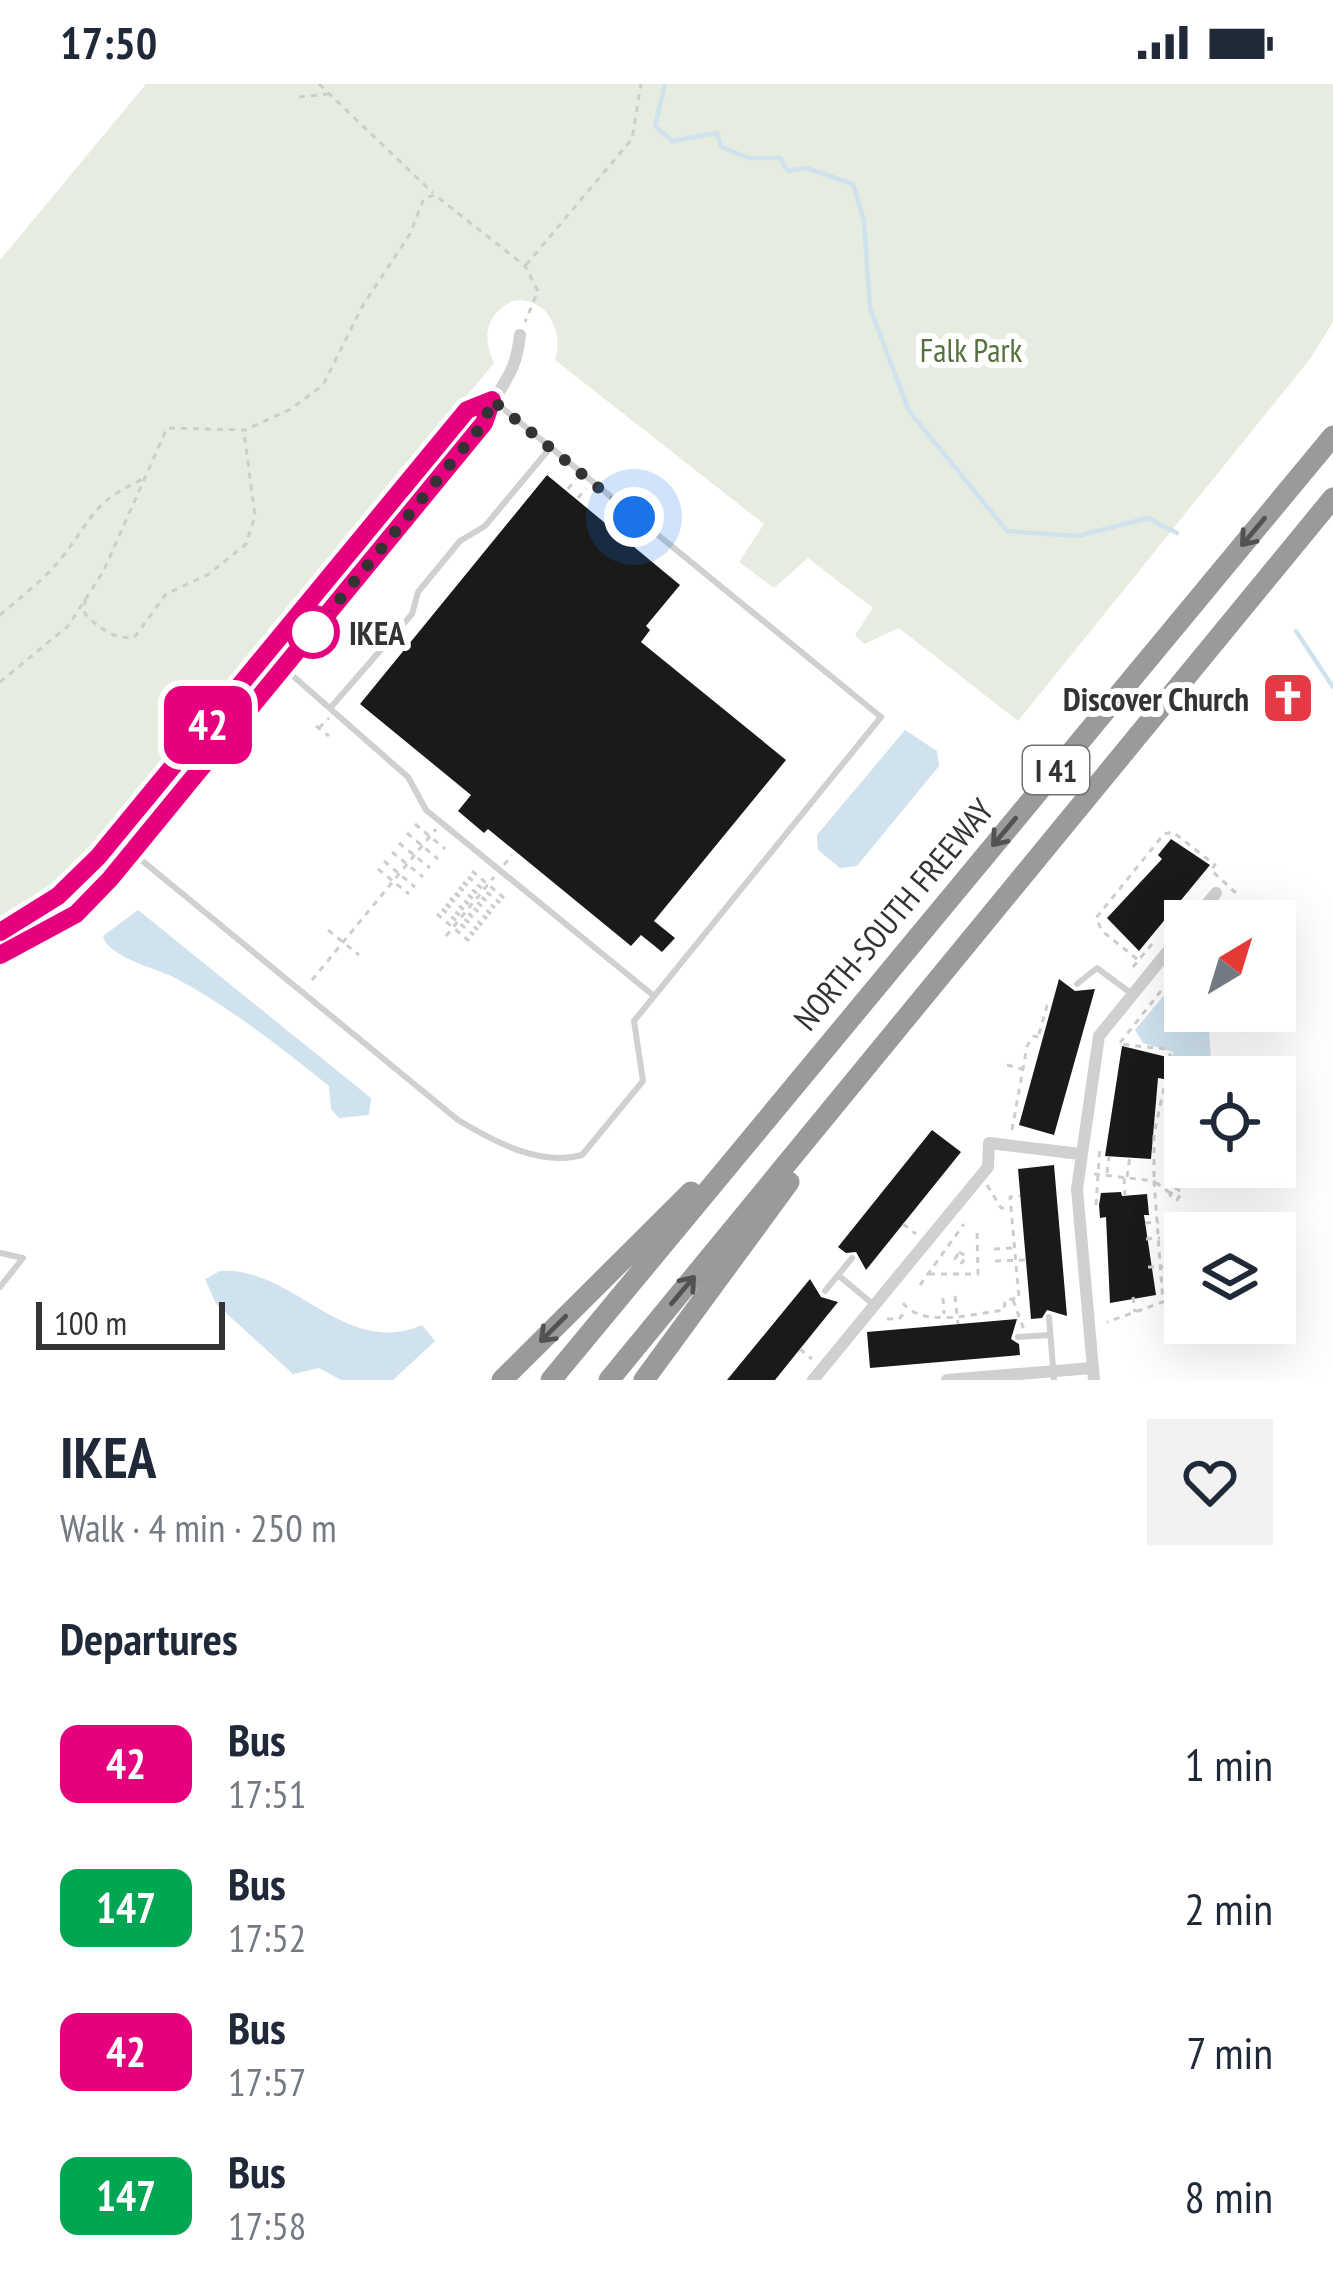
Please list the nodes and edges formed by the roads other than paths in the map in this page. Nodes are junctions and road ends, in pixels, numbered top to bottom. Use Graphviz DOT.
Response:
graph roads {
  1 [pos="520,334"];
  2 [pos="492,400"];
  3 [pos="1331,437"];
  4 [pos="550,448"];
  5 [pos="1333,498"];
  6 [pos="267,653"];
  7 [pos="284,667"];
  8 [pos="332,706"];
  9 [pos="132,853"];
  10 [pos="1216,893"];
  11 [pos="1211,900"];
  12 [pos="0,932"];
  13 [pos="0,955"];
  14 [pos="1164,955"];
  15 [pos="936,984"];
  16 [pos="1077,984"];
  17 [pos="1132,994"];
  18 [pos="654,996"];
  19 [pos="784,1097"];
  20 [pos="1080,1154"];
  21 [pos="0,1252"];
  22 [pos="852,1258"];
  23 [pos="838,1275"];
  24 [pos="0,1287"];
  25 [pos="825,1291"];
  26 [pos="874,1305"];
  27 [pos="1049,1317"];
  28 [pos="1050,1335"];
  29 [pos="1018,1337"];
  30 [pos="1093,1374"];
  31 [pos="1053,1376"];
  32 [pos="502,1380"];
  33 [pos="551,1380"];
  34 [pos="609,1380"];
  35 [pos="644,1380"];
  36 [pos="813,1380"];
  37 [pos="946,1380"];
  1 -- 2 [label="street"];
  2 -- 4 [label="lane"];
  2 -- 6 [label="street"];
  2 -- 7 [label="street"];
  3 -- 19 [label="highway, NORTH-SOUTH FREEWAY / I 41, one-way"];
  4 -- 8 [label="lane"];
  4 -- 18 [label="lane"];
  5 -- 15 [label="highway, I 41"];
  6 -- 7 [label="lane"];
  6 -- 12 [label="street"];
  7 -- 8 [label="lane"];
  7 -- 9 [label="street"];
  8 -- 18 [label="lane"];
  9 -- 13 [label="street"];
  9 -- 18 [label="lane"];
  10 -- 11 [label="street"];
  14 -- 17 [label="street"];
  34 -- 15 [label="highway, I 41, one-way"];
  15 -- 35 [label="highway"];
  16 -- 17 [label="lane"];
  17 -- 20 [label="street"];
  19 -- 32 [label="highway, one-way"];
  19 -- 33 [label="highway, NORTH-SOUTH FREEWAY / I 41"];
  20 -- 26 [label="street"];
  20 -- 30 [label="street"];
  21 -- 24 [label="lane"];
  22 -- 23 [label="lane"];
  23 -- 25 [label="lane"];
  23 -- 26 [label="lane"];
  26 -- 36 [label="street"];
  27 -- 28 [label="lane"];
  28 -- 29 [label="lane"];
  28 -- 31 [label="lane"];
  30 -- 31 [label="street"];
  31 -- 37 [label="street"];
}
